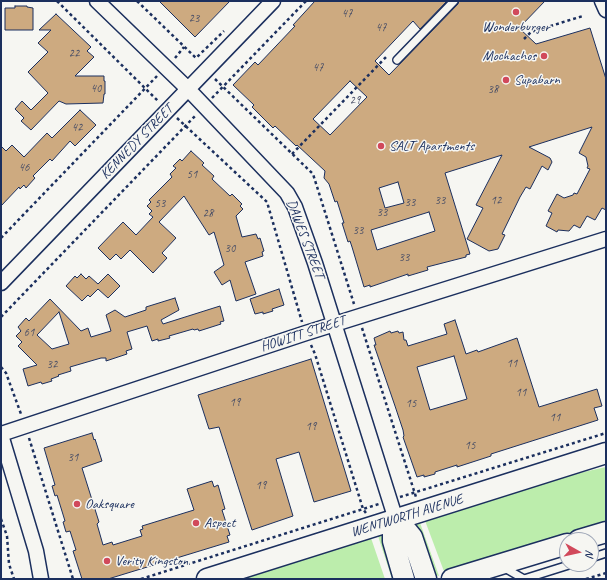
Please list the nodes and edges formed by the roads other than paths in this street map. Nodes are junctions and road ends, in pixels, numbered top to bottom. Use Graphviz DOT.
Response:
graph roads {
  1 [pos="97,1"];
  2 [pos="273,1"];
  3 [pos="454,1"];
  4 [pos="602,1"];
  5 [pos="606,10"];
  6 [pos="397,60"];
  7 [pos="188,89"];
  8 [pos="606,239"];
  9 [pos="1,283"];
  10 [pos="334,324"];
  11 [pos="1,434"];
  12 [pos="606,453"];
  13 [pos="396,520"];
  14 [pos="559,546"];
  15 [pos="498,565"];
  16 [pos="559,568"];
  17 [pos="47,578"];
  18 [pos="207,579"];
  19 [pos="404,579"];
  20 [pos="426,579"];
  21 [pos="452,579"];
  1 -- 7 [label="street, DAWES STREET"];
  2 -- 7 [label="street, KENNEDY STREET"];
  3 -- 6 [label="lane"];
  4 -- 5 [label="street"];
  7 -- 9 [label="street, KENNEDY STREET"];
  7 -- 10 [label="street, DAWES STREET"];
  8 -- 10 [label="street, HOWITT STREET"];
  10 -- 11 [label="street, HOWITT STREET"];
  10 -- 13 [label="street, DAWES STREET"];
  11 -- 17 [label="street"];
  12 -- 13 [label="main road, WENTWORTH AVENUE"];
  13 -- 18 [label="main road, WENTWORTH AVENUE"];
  13 -- 19 [label="main road"];
  13 -- 20 [label="main road"];
  14 -- 15 [label="main road"];
  15 -- 16 [label="lane"];
  15 -- 21 [label="main road"];
}
